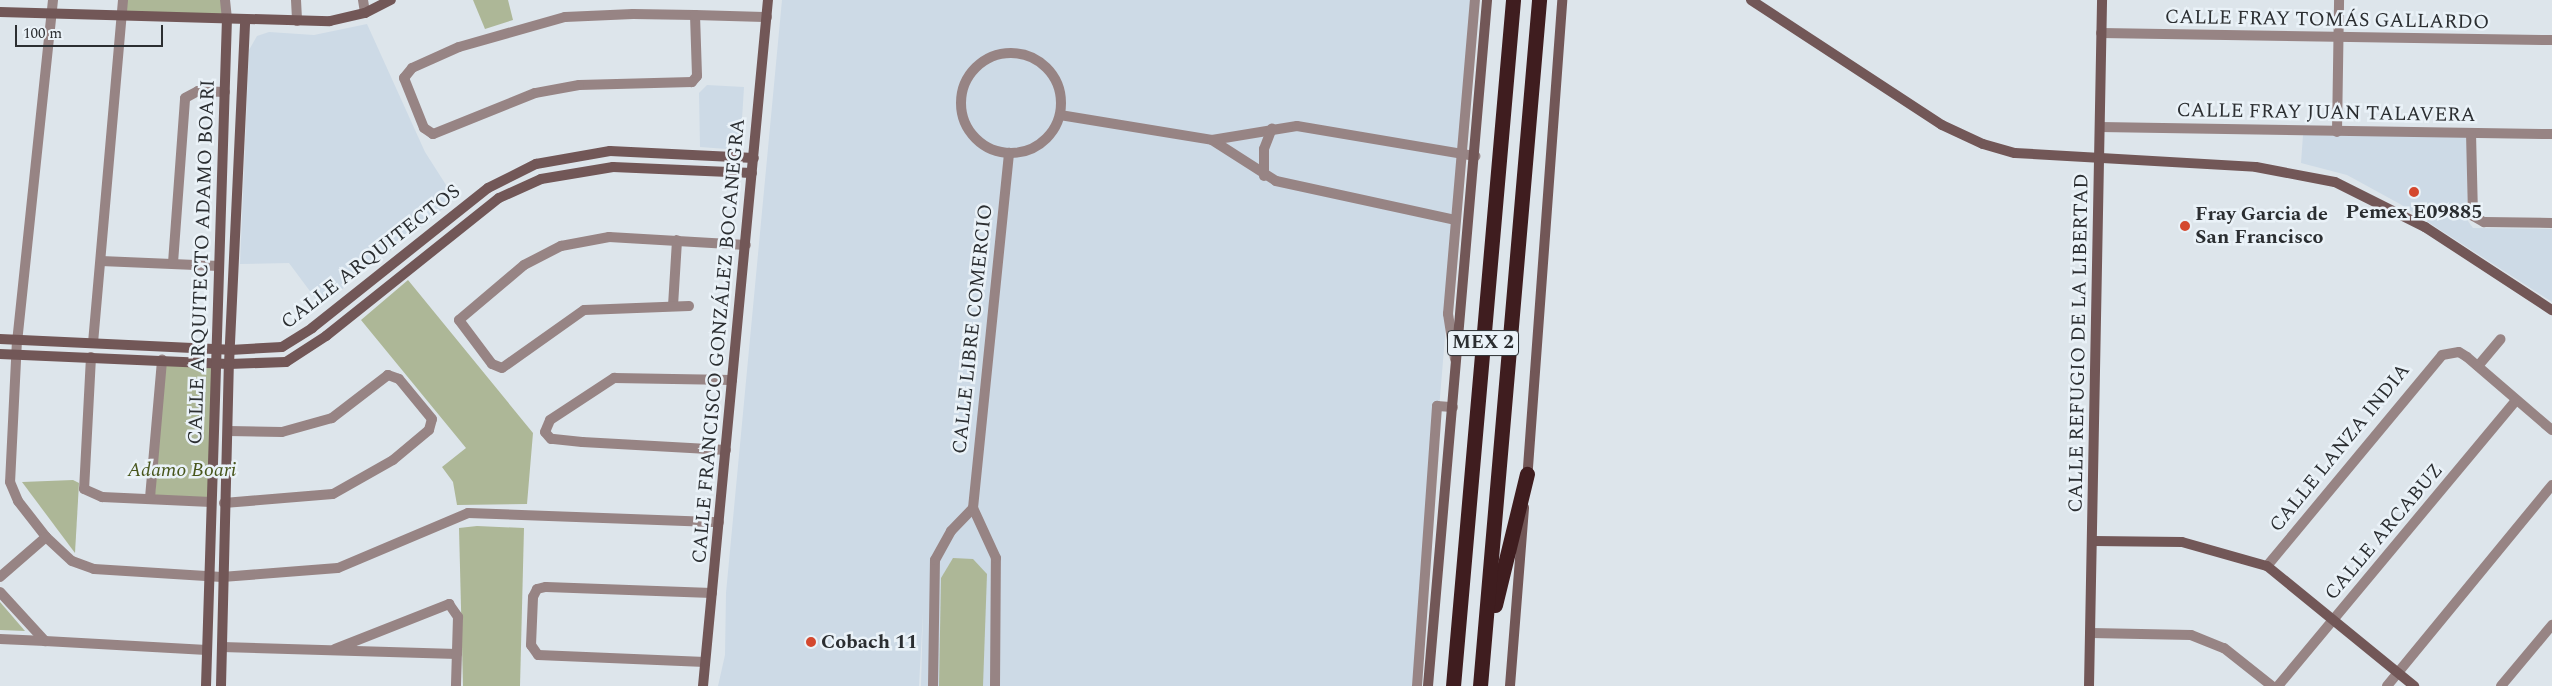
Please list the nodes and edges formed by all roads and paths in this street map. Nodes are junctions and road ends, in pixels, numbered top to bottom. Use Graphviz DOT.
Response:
graph roads {
  1 [pos="53,0"];
  2 [pos="123,0"];
  3 [pos="225,0"];
  4 [pos="296,0"];
  5 [pos="363,0"];
  6 [pos="391,0"];
  7 [pos="768,0"];
  8 [pos="1475,0"];
  9 [pos="1487,0"];
  10 [pos="1513,0"];
  11 [pos="1539,0"];
  12 [pos="1562,0"];
  13 [pos="1751,0"];
  14 [pos="2102,0"];
  15 [pos="2339,0"];
  16 [pos="0,12"];
  17 [pos="52,13"];
  18 [pos="365,13"];
  19 [pos="121,14"];
  20 [pos="695,15"];
  21 [pos="767,17"];
  22 [pos="226,19"];
  23 [pos="245,20"];
  24 [pos="297,20"];
  25 [pos="2101,33"];
  26 [pos="2338,39"];
  27 [pos="2552,40"];
  28 [pos="225,92"];
  29 [pos="1060,115"];
  30 [pos="1272,128"];
  31 [pos="2100,128"];
  32 [pos="2337,132"];
  33 [pos="2471,133"];
  34 [pos="2552,134"];
  35 [pos="1212,140"];
  36 [pos="1009,153"];
  37 [pos="1461,154"];
  38 [pos="1475,156"];
  39 [pos="558,157"];
  40 [pos="754,158"];
  41 [pos="2098,159"];
  42 [pos="560,172"];
  43 [pos="752,173"];
  44 [pos="1264,176"];
  45 [pos="1458,194"];
  46 [pos="1471,194"];
  47 [pos="1455,220"];
  48 [pos="2552,224"];
  49 [pos="677,240"];
  50 [pos="746,245"];
  51 [pos="101,261"];
  52 [pos="173,263"];
  53 [pos="219,266"];
  54 [pos="366,285"];
  55 [pos="376,296"];
  56 [pos="673,306"];
  57 [pos="689,306"];
  58 [pos="2552,310"];
  59 [pos="2501,339"];
  60 [pos="0,340"];
  61 [pos="17,340"];
  62 [pos="92,344"];
  63 [pos="215,349"];
  64 [pos="230,350"];
  65 [pos="0,354"];
  66 [pos="16,355"];
  67 [pos="91,357"];
  68 [pos="162,360"];
  69 [pos="215,363"];
  70 [pos="229,364"];
  71 [pos="2478,366"];
  72 [pos="1456,367"];
  73 [pos="732,380"];
  74 [pos="2516,400"];
  75 [pos="1453,407"];
  76 [pos="2552,430"];
  77 [pos="228,431"];
  78 [pos="726,450"];
  79 [pos="1527,474"];
  80 [pos="2552,485"];
  81 [pos="150,498"];
  82 [pos="211,502"];
  83 [pos="224,503"];
  84 [pos="973,508"];
  85 [pos="719,522"];
  86 [pos="46,538"];
  87 [pos="2094,540"];
  88 [pos="2267,566"];
  89 [pos="0,576"];
  90 [pos="210,576"];
  91 [pos="222,577"];
  92 [pos="0,592"];
  93 [pos="712,593"];
  94 [pos="2333,620"];
  95 [pos="2552,624"];
  96 [pos="1428,632"];
  97 [pos="2091,633"];
  98 [pos="0,639"];
  99 [pos="46,641"];
  100 [pos="222,647"];
  101 [pos="335,649"];
  102 [pos="207,650"];
  103 [pos="1484,650"];
  104 [pos="457,654"];
  105 [pos="705,662"];
  106 [pos="2398,673"];
  107 [pos="206,686"];
  108 [pos="221,686"];
  109 [pos="456,686"];
  110 [pos="703,686"];
  111 [pos="932,686"];
  112 [pos="995,686"];
  113 [pos="1417,686"];
  114 [pos="1428,686"];
  115 [pos="1453,686"];
  116 [pos="1480,686"];
  117 [pos="1510,686"];
  118 [pos="2089,686"];
  119 [pos="2272,686"];
  120 [pos="2278,686"];
  121 [pos="2387,686"];
  122 [pos="2414,686"];
  123 [pos="2501,686"];
  1 -- 17 [label="street"];
  2 -- 19 [label="street"];
  3 -- 22 [label="street"];
  4 -- 24 [label="street"];
  5 -- 18 [label="street"];
  6 -- 18 [label="street"];
  7 -- 21 [label="street, CALLE FRANCISCO GONZÁLEZ BOCANEGRA"];
  8 -- 37 [label="street"];
  9 -- 38 [label="street"];
  10 -- 115 [label="highway, MEX 2"];
  11 -- 103 [label="highway, MEX 2"];
  12 -- 79 [label="street"];
  13 -- 41 [label="street"];
  14 -- 25 [label="street, CALLE REFUGIO DE LA LIBERTAD"];
  15 -- 26 [label="street"];
  16 -- 17 [label="street"];
  17 -- 19 [label="street"];
  17 -- 61 [label="street"];
  18 -- 24 [label="street"];
  19 -- 22 [label="street"];
  19 -- 51 [label="street"];
  20 -- 20 [label="street"];
  20 -- 21 [label="street"];
  21 -- 40 [label="street, CALLE FRANCISCO GONZÁLEZ BOCANEGRA"];
  22 -- 23 [label="street"];
  22 -- 28 [label="street, CALLE ARQUITECTO ADAMO BOARI"];
  23 -- 24 [label="street"];
  23 -- 64 [label="street, CALLE ARQUITECTO ADAMO BOARI"];
  25 -- 26 [label="street, CALLE FRAY TOMÁS GALLARDO"];
  25 -- 31 [label="street, CALLE REFUGIO DE LA LIBERTAD"];
  26 -- 27 [label="street, CALLE FRAY TOMÁS GALLARDO"];
  26 -- 32 [label="street"];
  28 -- 52 [label="street"];
  28 -- 53 [label="street, CALLE ARQUITECTO ADAMO BOARI"];
  29 -- 35 [label="street"];
  29 -- 36 [label="street"];
  29 -- 36 [label="street"];
  30 -- 35 [label="street"];
  30 -- 37 [label="street"];
  30 -- 44 [label="street"];
  31 -- 32 [label="street, CALLE FRAY JUAN TALAVERA"];
  31 -- 41 [label="street, CALLE REFUGIO DE LA LIBERTAD"];
  32 -- 33 [label="street, CALLE FRAY JUAN TALAVERA"];
  33 -- 34 [label="street, CALLE FRAY JUAN TALAVERA"];
  33 -- 48 [label="street"];
  35 -- 44 [label="street"];
  36 -- 84 [label="street, CALLE LIBRE COMERCIO"];
  37 -- 38 [label="street"];
  37 -- 45 [label="street"];
  38 -- 46 [label="street"];
  39 -- 40 [label="street, CALLE ARQUITECTOS"];
  39 -- 42 [label="street"];
  39 -- 54 [label="street, CALLE ARQUITECTOS"];
  40 -- 43 [label="street, CALLE FRANCISCO GONZÁLEZ BOCANEGRA"];
  41 -- 58 [label="street"];
  41 -- 87 [label="street, CALLE REFUGIO DE LA LIBERTAD"];
  42 -- 43 [label="street, CALLE ARQUITECTOS"];
  42 -- 55 [label="street, CALLE ARQUITECTOS"];
  43 -- 50 [label="street, CALLE FRANCISCO GONZÁLEZ BOCANEGRA"];
  44 -- 47 [label="street"];
  45 -- 46 [label="street"];
  45 -- 47 [label="street"];
  46 -- 72 [label="street"];
  47 -- 72 [label="street"];
  49 -- 50 [label="street"];
  49 -- 56 [label="street"];
  49 -- 56 [label="street"];
  50 -- 73 [label="street, CALLE FRANCISCO GONZÁLEZ BOCANEGRA"];
  51 -- 52 [label="street"];
  51 -- 62 [label="street"];
  52 -- 53 [label="street"];
  53 -- 63 [label="street, CALLE ARQUITECTO ADAMO BOARI"];
  54 -- 55 [label="street"];
  54 -- 64 [label="street, CALLE ARQUITECTOS"];
  55 -- 70 [label="street, CALLE ARQUITECTOS"];
  56 -- 57 [label="street"];
  59 -- 71 [label="street"];
  60 -- 61 [label="street, CALLE ARQUITECTOS"];
  61 -- 62 [label="street, CALLE ARQUITECTOS"];
  61 -- 66 [label="street"];
  62 -- 63 [label="street, CALLE ARQUITECTOS"];
  63 -- 64 [label="street, CALLE ARQUITECTOS"];
  63 -- 69 [label="street, CALLE ARQUITECTO ADAMO BOARI"];
  64 -- 70 [label="street, CALLE ARQUITECTO ADAMO BOARI"];
  65 -- 66 [label="street, CALLE ARQUITECTOS"];
  66 -- 67 [label="street, CALLE ARQUITECTOS"];
  66 -- 86 [label="street"];
  67 -- 68 [label="street, CALLE ARQUITECTOS"];
  67 -- 81 [label="street"];
  68 -- 69 [label="street, CALLE ARQUITECTOS"];
  68 -- 81 [label="street"];
  69 -- 70 [label="street, CALLE ARQUITECTOS"];
  69 -- 82 [label="street, CALLE ARQUITECTO ADAMO BOARI"];
  70 -- 77 [label="street, CALLE ARQUITECTO ADAMO BOARI"];
  71 -- 74 [label="street"];
  71 -- 88 [label="street, CALLE LANZA INDIA"];
  72 -- 75 [label="street"];
  73 -- 78 [label="street, CALLE FRANCISCO GONZÁLEZ BOCANEGRA"];
  73 -- 78 [label="street"];
  74 -- 76 [label="street"];
  74 -- 94 [label="street, CALLE ARCABUZ"];
  75 -- 96 [label="street"];
  75 -- 96 [label="street"];
  77 -- 83 [label="street, CALLE ARQUITECTO ADAMO BOARI"];
  77 -- 83 [label="street"];
  78 -- 85 [label="street, CALLE FRANCISCO GONZÁLEZ BOCANEGRA"];
  79 -- 103 [label="highway"];
  79 -- 117 [label="street"];
  80 -- 106 [label="street"];
  81 -- 82 [label="street"];
  82 -- 90 [label="street, CALLE ARQUITECTO ADAMO BOARI"];
  83 -- 91 [label="street, CALLE ARQUITECTO ADAMO BOARI"];
  84 -- 111 [label="street"];
  84 -- 112 [label="street"];
  85 -- 91 [label="street"];
  85 -- 93 [label="street, CALLE FRANCISCO GONZÁLEZ BOCANEGRA"];
  86 -- 89 [label="street"];
  86 -- 90 [label="street"];
  87 -- 88 [label="street"];
  87 -- 97 [label="street, CALLE REFUGIO DE LA LIBERTAD"];
  88 -- 94 [label="street"];
  90 -- 91 [label="street"];
  90 -- 102 [label="street, CALLE ARQUITECTO ADAMO BOARI"];
  91 -- 100 [label="street, CALLE ARQUITECTO ADAMO BOARI"];
  92 -- 99 [label="street"];
  93 -- 105 [label="street, CALLE FRANCISCO GONZÁLEZ BOCANEGRA"];
  93 -- 105 [label="street"];
  94 -- 106 [label="street"];
  94 -- 120 [label="street, CALLE ARCABUZ"];
  95 -- 123 [label="street"];
  96 -- 113 [label="street"];
  96 -- 114 [label="street"];
  97 -- 118 [label="street, CALLE REFUGIO DE LA LIBERTAD"];
  97 -- 119 [label="street"];
  98 -- 99 [label="street"];
  99 -- 102 [label="street"];
  100 -- 101 [label="street"];
  100 -- 108 [label="street, CALLE ARQUITECTO ADAMO BOARI"];
  101 -- 104 [label="street"];
  101 -- 104 [label="street"];
  102 -- 107 [label="street, CALLE ARQUITECTO ADAMO BOARI"];
  103 -- 116 [label="highway, MEX 2"];
  104 -- 109 [label="street"];
  105 -- 110 [label="street, CALLE FRANCISCO GONZÁLEZ BOCANEGRA"];
  106 -- 121 [label="street"];
  106 -- 122 [label="street"];
}
